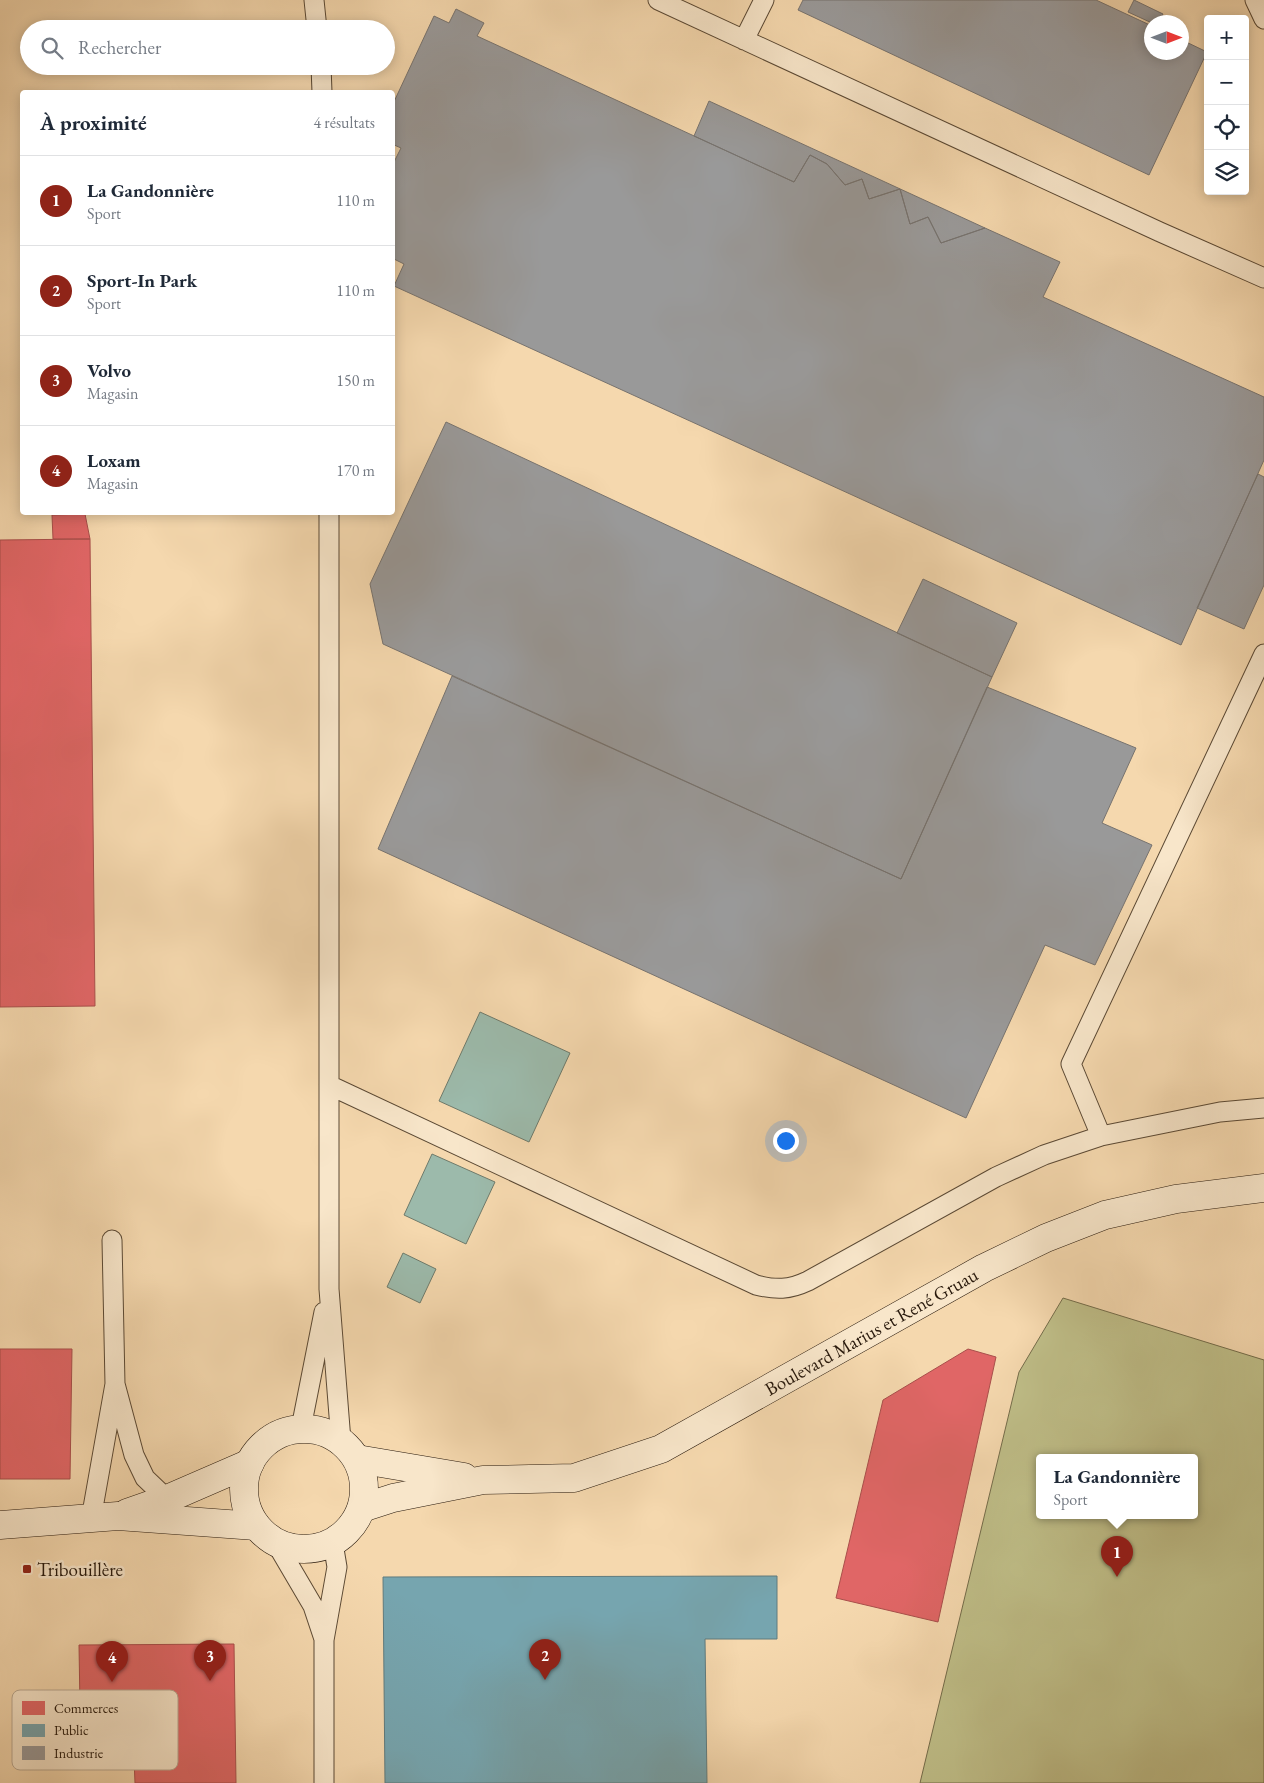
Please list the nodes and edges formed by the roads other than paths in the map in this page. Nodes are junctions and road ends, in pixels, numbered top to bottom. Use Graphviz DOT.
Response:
graph roads {
  1 [pos="314,0"];
  2 [pos="658,0"];
  3 [pos="764,0"];
  4 [pos="1255,0"];
  5 [pos="1264,19"];
  6 [pos="316,20"];
  7 [pos="744,40"];
  8 [pos="321,75"];
  9 [pos="322,90"];
  10 [pos="1264,278"];
  11 [pos="330,515"];
  12 [pos="1264,654"];
  13 [pos="329,1085"];
  14 [pos="1264,1108"];
  15 [pos="1101,1136"];
  16 [pos="1264,1188"];
  17 [pos="112,1240"];
  18 [pos="329,1289"];
  19 [pos="115,1384"];
  20 [pos="301,1428"];
  21 [pos="349,1450"];
  22 [pos="250,1463"];
  23 [pos="483,1480"];
  24 [pos="167,1499"];
  25 [pos="362,1508"];
  26 [pos="118,1516"];
  27 [pos="91,1519"];
  28 [pos="0,1525"];
  29 [pos="266,1534"];
  30 [pos="333,1543"];
  31 [pos="324,1640"];
  32 [pos="324,1783"];
  1 -- 6 [label="lane"];
  2 -- 7 [label="lane"];
  3 -- 7 [label="lane"];
  4 -- 5 [label="lane"];
  7 -- 10 [label="lane"];
  8 -- 9 [label="lane"];
  11 -- 13 [label="lane"];
  12 -- 15 [label="lane"];
  13 -- 15 [label="lane"];
  13 -- 18 [label="lane"];
  14 -- 15 [label="lane"];
  16 -- 23 [label="main road, Boulevard Marius et René Gruau"];
  17 -- 19 [label="lane"];
  18 -- 20 [label="lane"];
  18 -- 21 [label="lane"];
  19 -- 24 [label="lane"];
  19 -- 27 [label="lane"];
  20 -- 21 [label="main road"];
  20 -- 22 [label="main road"];
  21 -- 23 [label="main road, Boulevard Marius et René Gruau"];
  21 -- 25 [label="main road"];
  22 -- 24 [label="main road"];
  22 -- 29 [label="main road"];
  23 -- 25 [label="main road, Boulevard Marius et René Gruau"];
  24 -- 26 [label="main road"];
  25 -- 30 [label="main road"];
  26 -- 27 [label="main road"];
  26 -- 29 [label="main road"];
  27 -- 28 [label="main road"];
  29 -- 30 [label="main road"];
  29 -- 31 [label="lane"];
  30 -- 31 [label="lane"];
  31 -- 32 [label="lane"];
}
